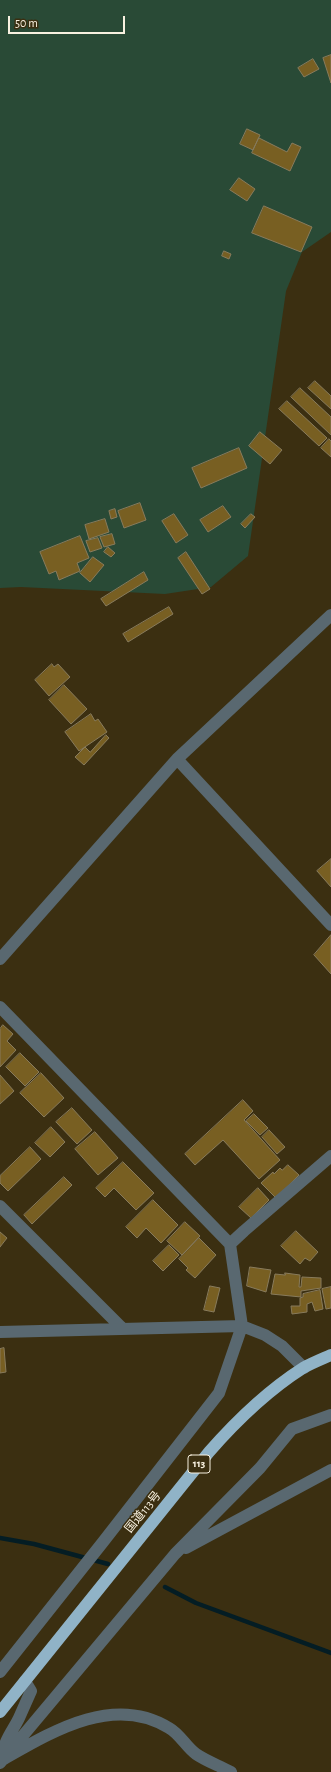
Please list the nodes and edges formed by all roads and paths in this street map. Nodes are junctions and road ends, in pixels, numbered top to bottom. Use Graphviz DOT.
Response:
graph roads {
  1 [pos="331,615"];
  2 [pos="177,759"];
  3 [pos="331,925"];
  4 [pos="0,959"];
  5 [pos="0,1007"];
  6 [pos="331,1156"];
  7 [pos="0,1206"];
  8 [pos="230,1244"];
  9 [pos="242,1326"];
  10 [pos="122,1328"];
  11 [pos="0,1332"];
  12 [pos="331,1355"];
  13 [pos="304,1368"];
  14 [pos="331,1415"];
  15 [pos="331,1470"];
  16 [pos="175,1554"];
  17 [pos="0,1672"];
  18 [pos="25,1681"];
  19 [pos="0,1712"];
  20 [pos="2,1761"];
  21 [pos="231,1772"];
  1 -- 2 [label="street"];
  2 -- 3 [label="street"];
  2 -- 4 [label="street"];
  5 -- 8 [label="street"];
  6 -- 8 [label="street"];
  7 -- 10 [label="street"];
  8 -- 9 [label="street"];
  9 -- 10 [label="street"];
  9 -- 13 [label="street"];
  9 -- 17 [label="street"];
  10 -- 11 [label="street"];
  12 -- 13 [label="highway, 国道113号 / 113"];
  13 -- 18 [label="highway, 国道113号 / 113"];
  14 -- 16 [label="street"];
  15 -- 16 [label="street"];
  16 -- 20 [label="street"];
  18 -- 19 [label="highway, 国道113号 / 113"];
  18 -- 20 [label="street"];
  20 -- 21 [label="street"];
}
